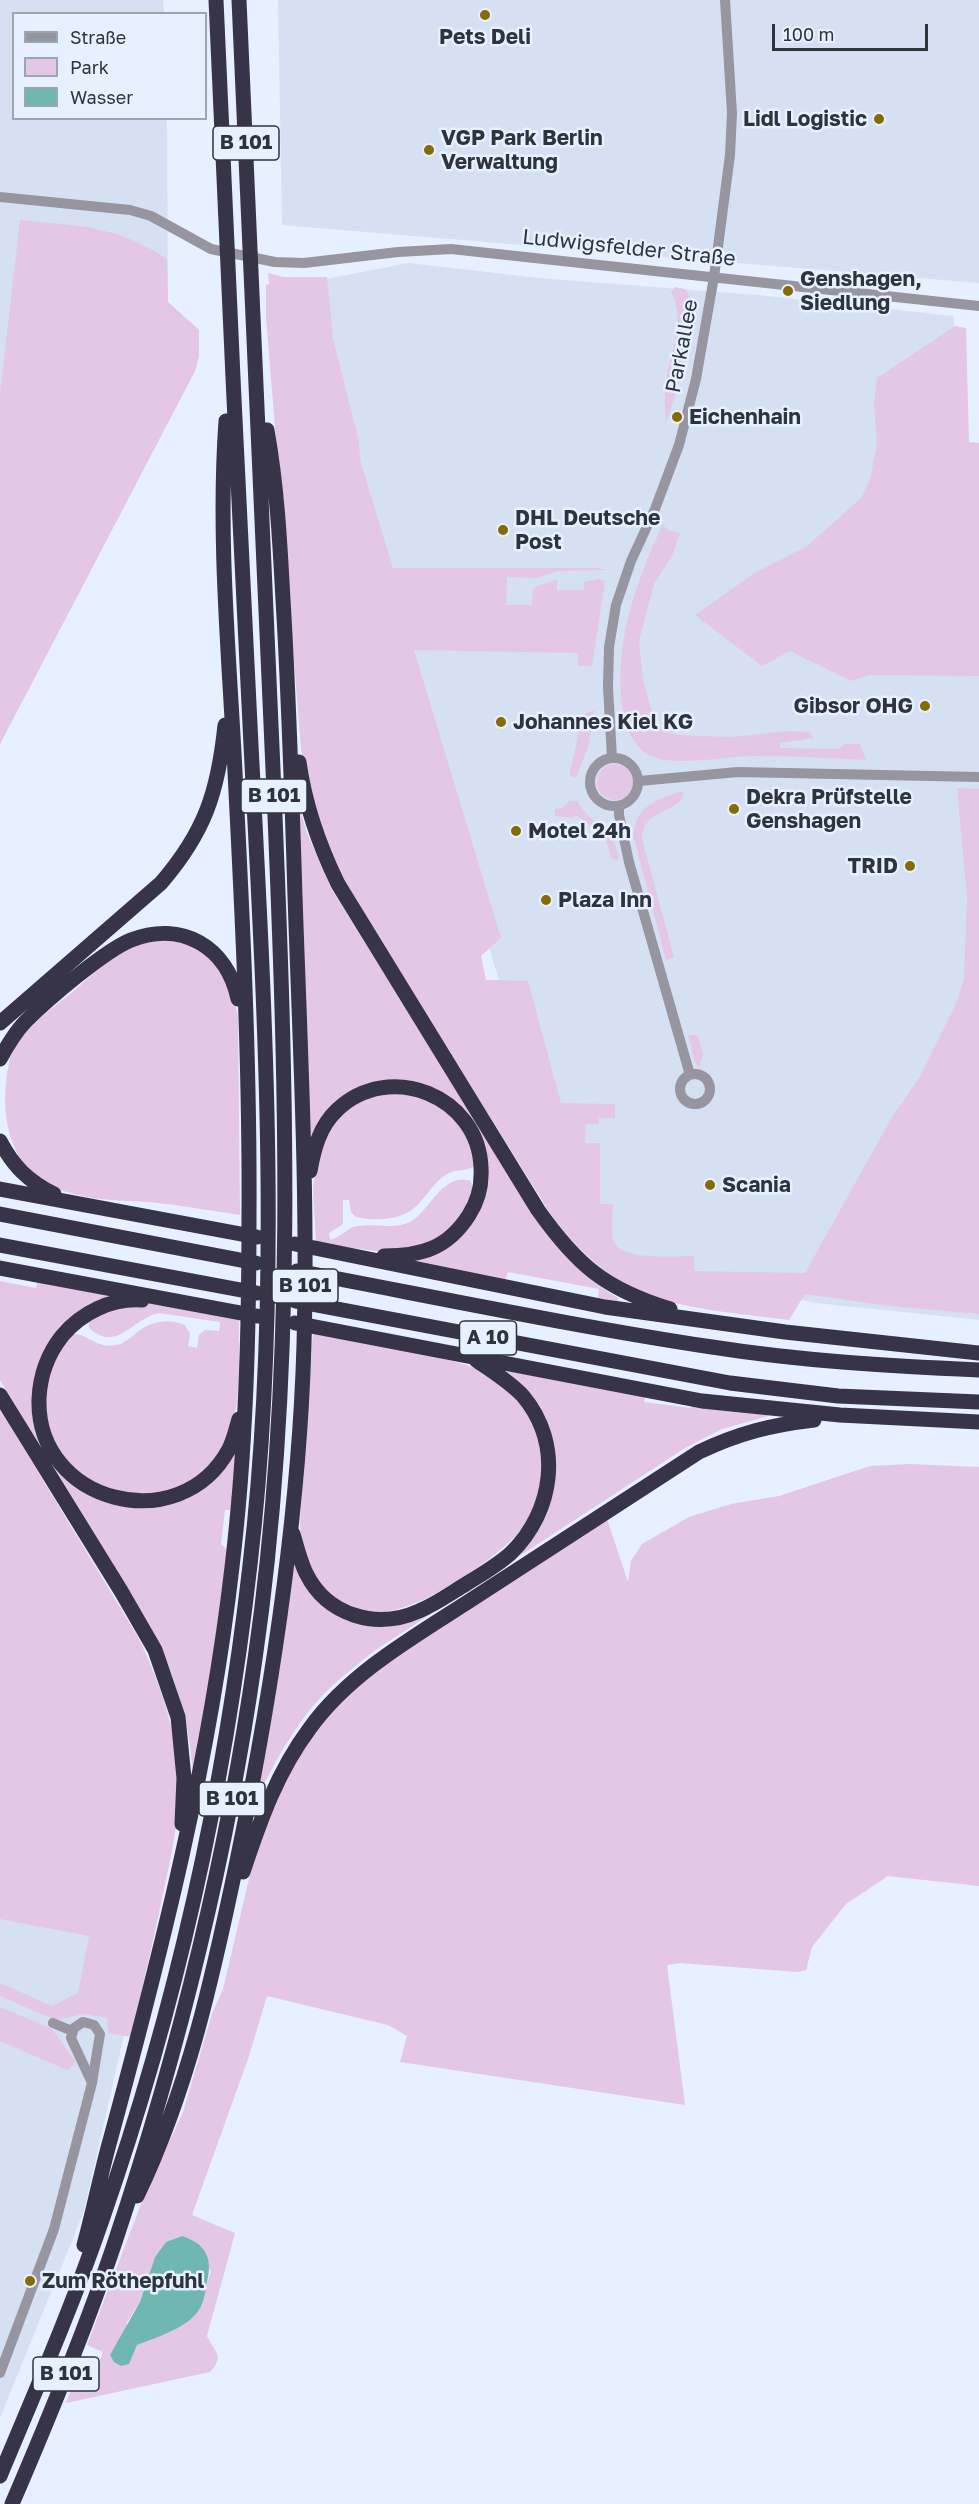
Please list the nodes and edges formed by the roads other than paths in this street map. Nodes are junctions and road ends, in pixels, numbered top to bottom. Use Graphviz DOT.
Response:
graph roads {
  1 [pos="216,0"];
  2 [pos="239,0"];
  3 [pos="725,0"];
  4 [pos="0,196"];
  5 [pos="714,277"];
  6 [pos="979,306"];
  7 [pos="256,373"];
  8 [pos="232,376"];
  9 [pos="228,635"];
  10 [pos="288,684"];
  11 [pos="612,758"];
  12 [pos="979,777"];
  13 [pos="639,781"];
  14 [pos="619,806"];
  15 [pos="0,1023"];
  16 [pos="246,1051"];
  17 [pos="0,1059"];
  18 [pos="690,1075"];
  19 [pos="0,1141"];
  20 [pos="0,1189"];
  21 [pos="305,1197"];
  22 [pos="97,1207"];
  23 [pos="0,1214"];
  24 [pos="295,1244"];
  25 [pos="0,1245"];
  26 [pos="0,1268"];
  27 [pos="240,1313"];
  28 [pos="710,1322"];
  29 [pos="979,1353"];
  30 [pos="471,1356"];
  31 [pos="979,1370"];
  32 [pos="246,1392"];
  33 [pos="0,1395"];
  34 [pos="979,1402"];
  35 [pos="865,1417"];
  36 [pos="979,1422"];
  37 [pos="291,1525"];
  38 [pos="175,1883"];
  39 [pos="222,1936"];
  40 [pos="53,2023"];
  41 [pos="72,2031"];
  42 [pos="98,2052"];
  43 [pos="77,2054"];
  44 [pos="92,2083"];
  45 [pos="115,2242"];
  46 [pos="0,2373"];
  47 [pos="43,2373"];
  48 [pos="0,2475"];
  49 [pos="12,2504"];
  1 -- 8 [label="highway, B 101"];
  2 -- 7 [label="highway, B 101"];
  3 -- 5 [label="street, Parkallee"];
  4 -- 5 [label="street, Ludwigsfelder Straße"];
  5 -- 6 [label="street, Ludwigsfelder Straße"];
  5 -- 11 [label="street, Parkallee"];
  7 -- 10 [label="highway, B 101"];
  7 -- 45 [label="highway, B 101"];
  8 -- 9 [label="highway, B 101"];
  8 -- 47 [label="highway, B 101"];
  9 -- 15 [label="highway"];
  9 -- 16 [label="highway, B 101"];
  10 -- 21 [label="highway, B 101"];
  10 -- 28 [label="highway"];
  11 -- 13 [label="street"];
  11 -- 14 [label="street"];
  12 -- 13 [label="street"];
  13 -- 14 [label="street"];
  14 -- 18 [label="street"];
  16 -- 17 [label="highway"];
  16 -- 32 [label="highway, B 101"];
  19 -- 22 [label="highway"];
  20 -- 22 [label="highway"];
  21 -- 24 [label="highway"];
  21 -- 37 [label="highway, B 101"];
  22 -- 24 [label="highway"];
  23 -- 31 [label="highway, A 10"];
  24 -- 28 [label="highway"];
  25 -- 34 [label="highway, A 10"];
  26 -- 27 [label="highway"];
  27 -- 30 [label="highway"];
  27 -- 32 [label="highway"];
  28 -- 29 [label="highway"];
  30 -- 35 [label="highway"];
  30 -- 37 [label="highway"];
  32 -- 38 [label="highway, B 101"];
  33 -- 38 [label="highway"];
  35 -- 36 [label="highway"];
  35 -- 39 [label="highway"];
  37 -- 39 [label="highway, B 101"];
  38 -- 47 [label="highway, B 101"];
  39 -- 45 [label="highway, B 101"];
  40 -- 41 [label="street"];
  41 -- 42 [label="street"];
  41 -- 43 [label="street"];
  42 -- 43 [label="street"];
  42 -- 44 [label="street"];
  43 -- 44 [label="street"];
  44 -- 46 [label="street"];
  45 -- 49 [label="highway, B 101"];
  47 -- 48 [label="highway, B 101"];
}
